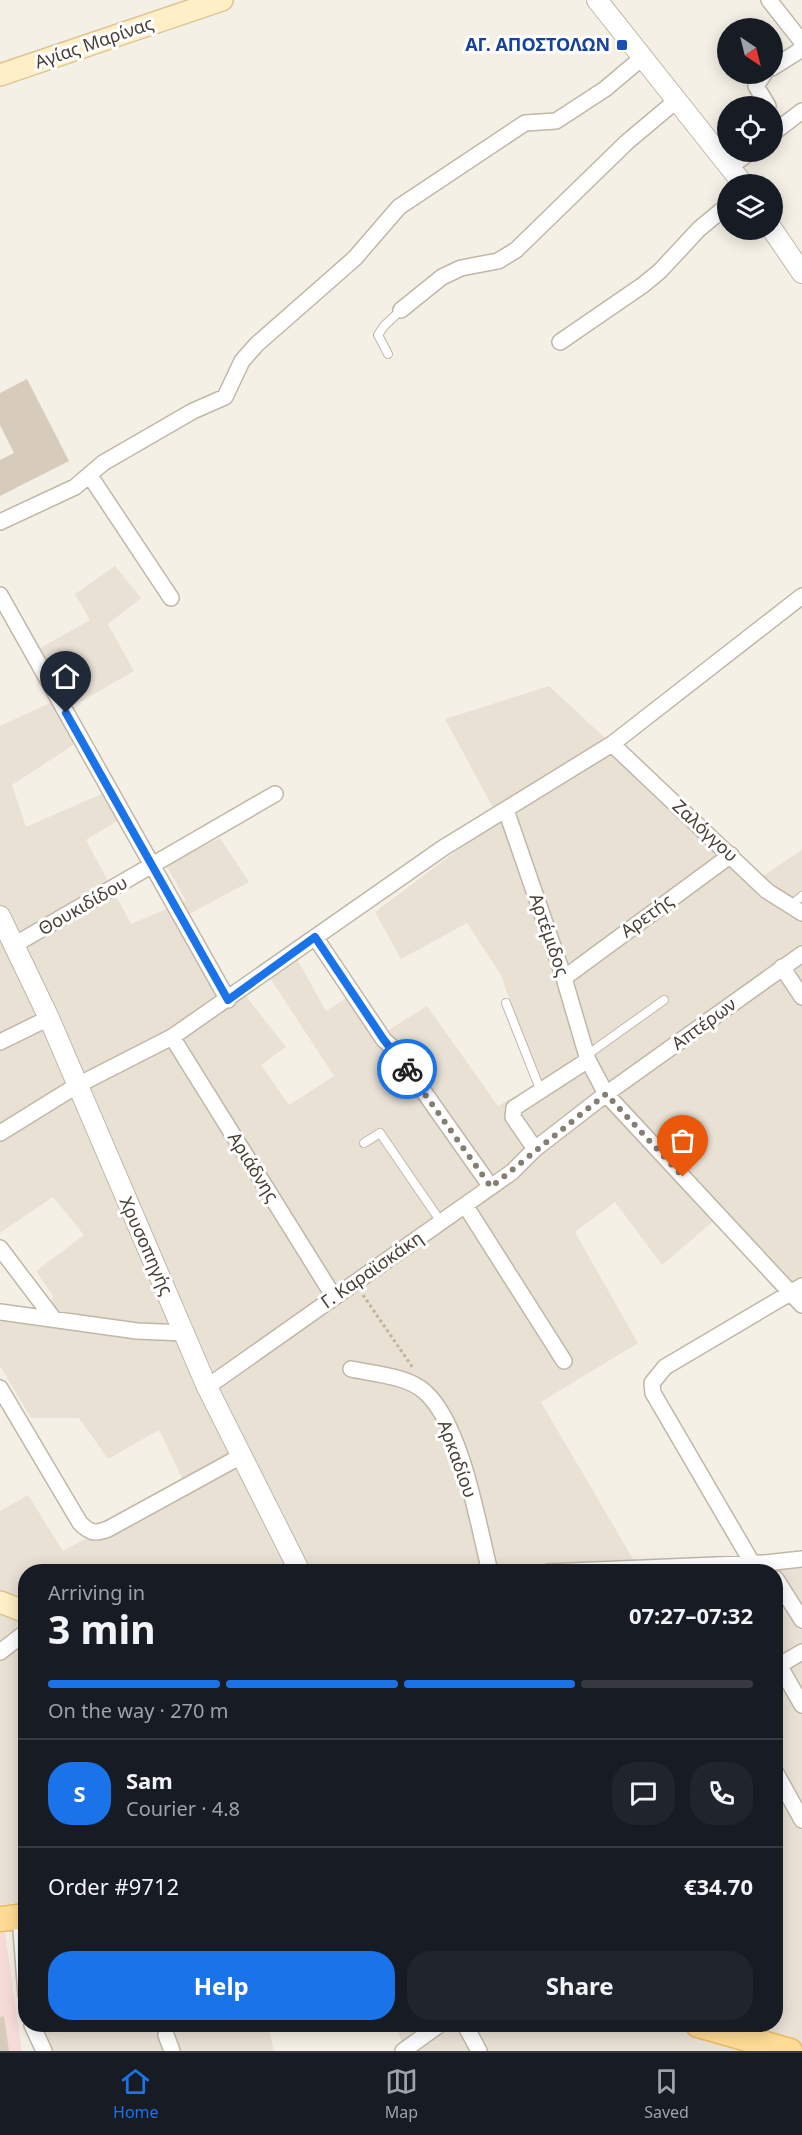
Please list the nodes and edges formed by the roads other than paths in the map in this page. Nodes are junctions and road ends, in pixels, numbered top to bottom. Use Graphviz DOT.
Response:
graph roads {
  1 [pos="222,0"];
  2 [pos="597,0"];
  3 [pos="769,0"];
  4 [pos="802,42"];
  5 [pos="802,49"];
  6 [pos="643,57"];
  7 [pos="783,61"];
  8 [pos="0,75"];
  9 [pos="677,100"];
  10 [pos="802,111"];
  11 [pos="783,125"];
  12 [pos="737,162"];
  13 [pos="730,167"];
  14 [pos="735,174"];
  15 [pos="717,214"];
  16 [pos="780,240"];
  17 [pos="802,273"];
  18 [pos="401,310"];
  19 [pos="560,342"];
  20 [pos="388,354"];
  21 [pos="86,479"];
  22 [pos="0,522"];
  23 [pos="0,595"];
  24 [pos="802,596"];
  25 [pos="171,598"];
  26 [pos="612,744"];
  27 [pos="275,794"];
  28 [pos="506,810"];
  29 [pos="731,855"];
  30 [pos="154,865"];
  31 [pos="802,896"];
  32 [pos="796,910"];
  33 [pos="0,916"];
  34 [pos="315,937"];
  35 [pos="14,945"];
  36 [pos="802,954"];
  37 [pos="782,967"];
  38 [pos="564,978"];
  39 [pos="802,997"];
  40 [pos="228,1000"];
  41 [pos="664,1000"];
  42 [pos="506,1003"];
  43 [pos="49,1018"];
  44 [pos="172,1037"];
  45 [pos="0,1042"];
  46 [pos="587,1058"];
  47 [pos="76,1086"];
  48 [pos="540,1089"];
  49 [pos="606,1094"];
  50 [pos="0,1133"];
  51 [pos="364,1143"];
  52 [pos="535,1149"];
  53 [pos="491,1187"];
  54 [pos="465,1205"];
  55 [pos="441,1222"];
  56 [pos="0,1248"];
  57 [pos="797,1289"];
  58 [pos="334,1297"];
  59 [pos="802,1305"];
  60 [pos="0,1312"];
  61 [pos="53,1318"];
  62 [pos="184,1333"];
  63 [pos="564,1361"];
  64 [pos="351,1369"];
  65 [pos="207,1387"];
  66 [pos="0,1388"];
  67 [pos="243,1455"];
  68 [pos="802,1559"];
  69 [pos="296,1564"];
  70 [pos="488,1564"];
  71 [pos="761,1564"];
  72 [pos="769,1564"];
  73 [pos="783,1590"];
  74 [pos="0,1602"];
  75 [pos="18,1609"];
  76 [pos="802,1620"];
  77 [pos="18,1638"];
  78 [pos="0,1652"];
  79 [pos="802,1652"];
  80 [pos="783,1663"];
  81 [pos="783,1675"];
  82 [pos="802,1705"];
  83 [pos="783,1786"];
  84 [pos="802,1820"];
  85 [pos="15,1917"];
  86 [pos="18,1938"];
  87 [pos="35,2032"];
  88 [pos="429,2032"];
  89 [pos="469,2032"];
  90 [pos="724,2032"];
  91 [pos="166,2035"];
  92 [pos="44,2051"];
  93 [pos="172,2051"];
  94 [pos="403,2051"];
  95 [pos="479,2051"];
  96 [pos="790,2051"];
  1 -- 8 [label="main road, Αγίας Μαρίνας"];
  2 -- 6 [label="street"];
  3 -- 4 [label="street"];
  5 -- 7 [label="street"];
  6 -- 9 [label="street"];
  6 -- 21 [label="street"];
  9 -- 13 [label="street"];
  9 -- 18 [label="street"];
  10 -- 11 [label="street"];
  12 -- 13 [label="street"];
  13 -- 14 [label="street"];
  15 -- 19 [label="street"];
  16 -- 17 [label="street"];
  18 -- 20 [label="lane"];
  21 -- 22 [label="street"];
  21 -- 25 [label="street"];
  23 -- 30 [label="street"];
  24 -- 26 [label="street"];
  26 -- 28 [label="street"];
  26 -- 29 [label="street, Ζαλόγγου"];
  27 -- 30 [label="street, Θουκιδίδου"];
  28 -- 34 [label="street"];
  28 -- 38 [label="street, Αρτέμιδος"];
  29 -- 32 [label="street, Ζαλόγγου"];
  29 -- 38 [label="street, Αρετής"];
  30 -- 35 [label="street, Θουκιδίδου"];
  30 -- 40 [label="street"];
  31 -- 32 [label="lane"];
  33 -- 35 [label="street, Χρυσοπηγής"];
  34 -- 40 [label="street"];
  34 -- 53 [label="street"];
  35 -- 43 [label="street, Χρυσοπηγής"];
  36 -- 37 [label="street, Απτέρων"];
  37 -- 39 [label="street"];
  37 -- 49 [label="street, Απτέρων"];
  38 -- 46 [label="street, Αρτέμιδος"];
  40 -- 44 [label="street"];
  41 -- 46 [label="lane"];
  42 -- 48 [label="lane"];
  43 -- 45 [label="street"];
  43 -- 47 [label="street, Χρυσοπηγής"];
  44 -- 47 [label="street"];
  44 -- 58 [label="street, Αριάδνης"];
  46 -- 48 [label="street"];
  46 -- 49 [label="street"];
  47 -- 50 [label="street"];
  47 -- 62 [label="street, Χρυσοπηγής"];
  48 -- 52 [label="street"];
  49 -- 52 [label="street, Γ. Καραϊσκάκη"];
  49 -- 57 [label="street"];
  51 -- 55 [label="lane"];
  52 -- 53 [label="street, Γ. Καραϊσκάκη"];
  53 -- 54 [label="street, Γ. Καραϊσκάκη"];
  54 -- 55 [label="street, Γ. Καραϊσκάκη"];
  54 -- 63 [label="street"];
  55 -- 58 [label="street, Γ. Καραϊσκάκη"];
  56 -- 61 [label="street"];
  57 -- 59 [label="street"];
  57 -- 71 [label="street"];
  58 -- 65 [label="street, Γ. Καραϊσκάκη"];
  60 -- 61 [label="street"];
  61 -- 62 [label="street"];
  62 -- 65 [label="street, Χρυσοπηγής"];
  64 -- 70 [label="street, Αρκαδίου"];
  65 -- 67 [label="street, Χρυσοπηγής"];
  66 -- 67 [label="street"];
  67 -- 69 [label="street, Χρυσοπηγής"];
  68 -- 72 [label="street"];
  73 -- 76 [label="street"];
  74 -- 75 [label="main road"];
  77 -- 78 [label="street"];
  79 -- 80 [label="street"];
  81 -- 82 [label="street"];
  83 -- 84 [label="street"];
  85 -- 86 [label="street"];
  87 -- 92 [label="street"];
  88 -- 94 [label="street"];
  89 -- 95 [label="street"];
  90 -- 96 [label="main road"];
  91 -- 93 [label="street"];
}
